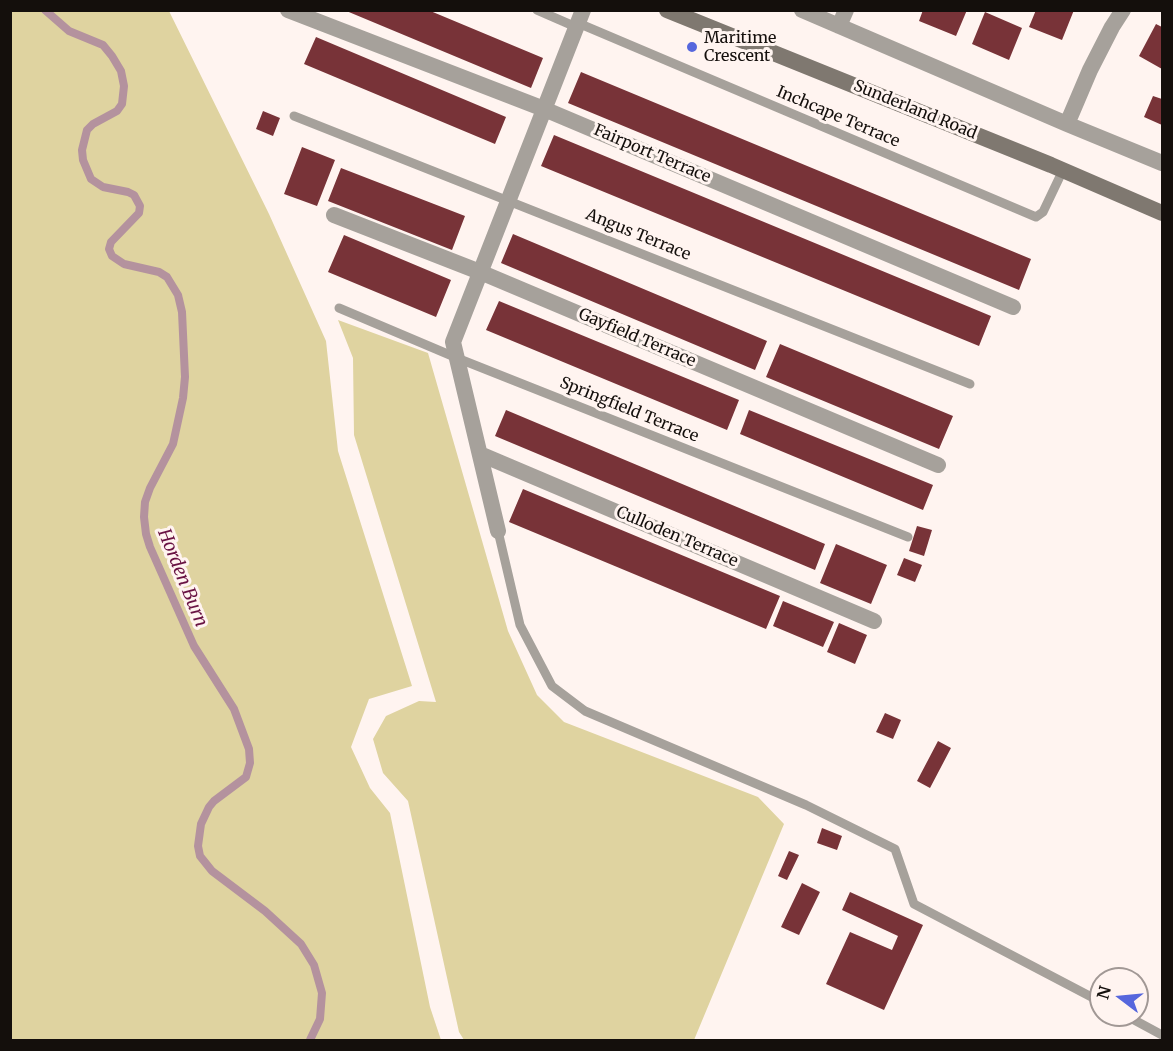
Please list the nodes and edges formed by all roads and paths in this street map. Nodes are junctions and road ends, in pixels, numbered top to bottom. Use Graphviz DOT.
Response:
graph roads {
  1 [pos="288,10"];
  2 [pos="537,10"];
  3 [pos="667,10"];
  4 [pos="802,10"];
  5 [pos="846,10"];
  6 [pos="1123,10"];
  7 [pos="579,20"];
  8 [pos="839,27"];
  9 [pos="544,109"];
  10 [pos="294,116"];
  11 [pos="1067,124"];
  12 [pos="1162,163"];
  13 [pos="1063,170"];
  14 [pos="509,200"];
  15 [pos="1162,213"];
  16 [pos="334,215"];
  17 [pos="480,272"];
  18 [pos="1013,307"];
  19 [pos="339,308"];
  20 [pos="457,358"];
  21 [pos="970,384"];
  22 [pos="480,454"];
  23 [pos="938,465"];
  24 [pos="498,531"];
  25 [pos="908,537"];
  26 [pos="874,621"];
  27 [pos="1089,996"];
  28 [pos="1147,1027"];
  29 [pos="1162,1035"];
  1 -- 9 [label="street, Fairport Terrace"];
  2 -- 7 [label="lane, Inchcape Terrace"];
  3 -- 13 [label="main road, Sunderland Road"];
  4 -- 8 [label="street"];
  5 -- 8 [label="street"];
  6 -- 11 [label="street"];
  7 -- 9 [label="street"];
  7 -- 13 [label="lane, Inchcape Terrace"];
  8 -- 11 [label="street"];
  9 -- 14 [label="street"];
  9 -- 18 [label="street, Fairport Terrace"];
  10 -- 14 [label="lane, Angus Terrace"];
  11 -- 12 [label="street"];
  13 -- 15 [label="main road, Sunderland Road"];
  14 -- 17 [label="street"];
  14 -- 21 [label="lane, Angus Terrace"];
  16 -- 17 [label="street, Gayfield Terrace"];
  17 -- 20 [label="street"];
  17 -- 23 [label="street, Gayfield Terrace"];
  19 -- 20 [label="lane, Springfield Terrace"];
  20 -- 22 [label="street"];
  20 -- 25 [label="lane, Springfield Terrace"];
  22 -- 24 [label="street"];
  22 -- 26 [label="street, Culloden Terrace"];
  24 -- 27 [label="lane"];
  28 -- 29 [label="lane"];
}
